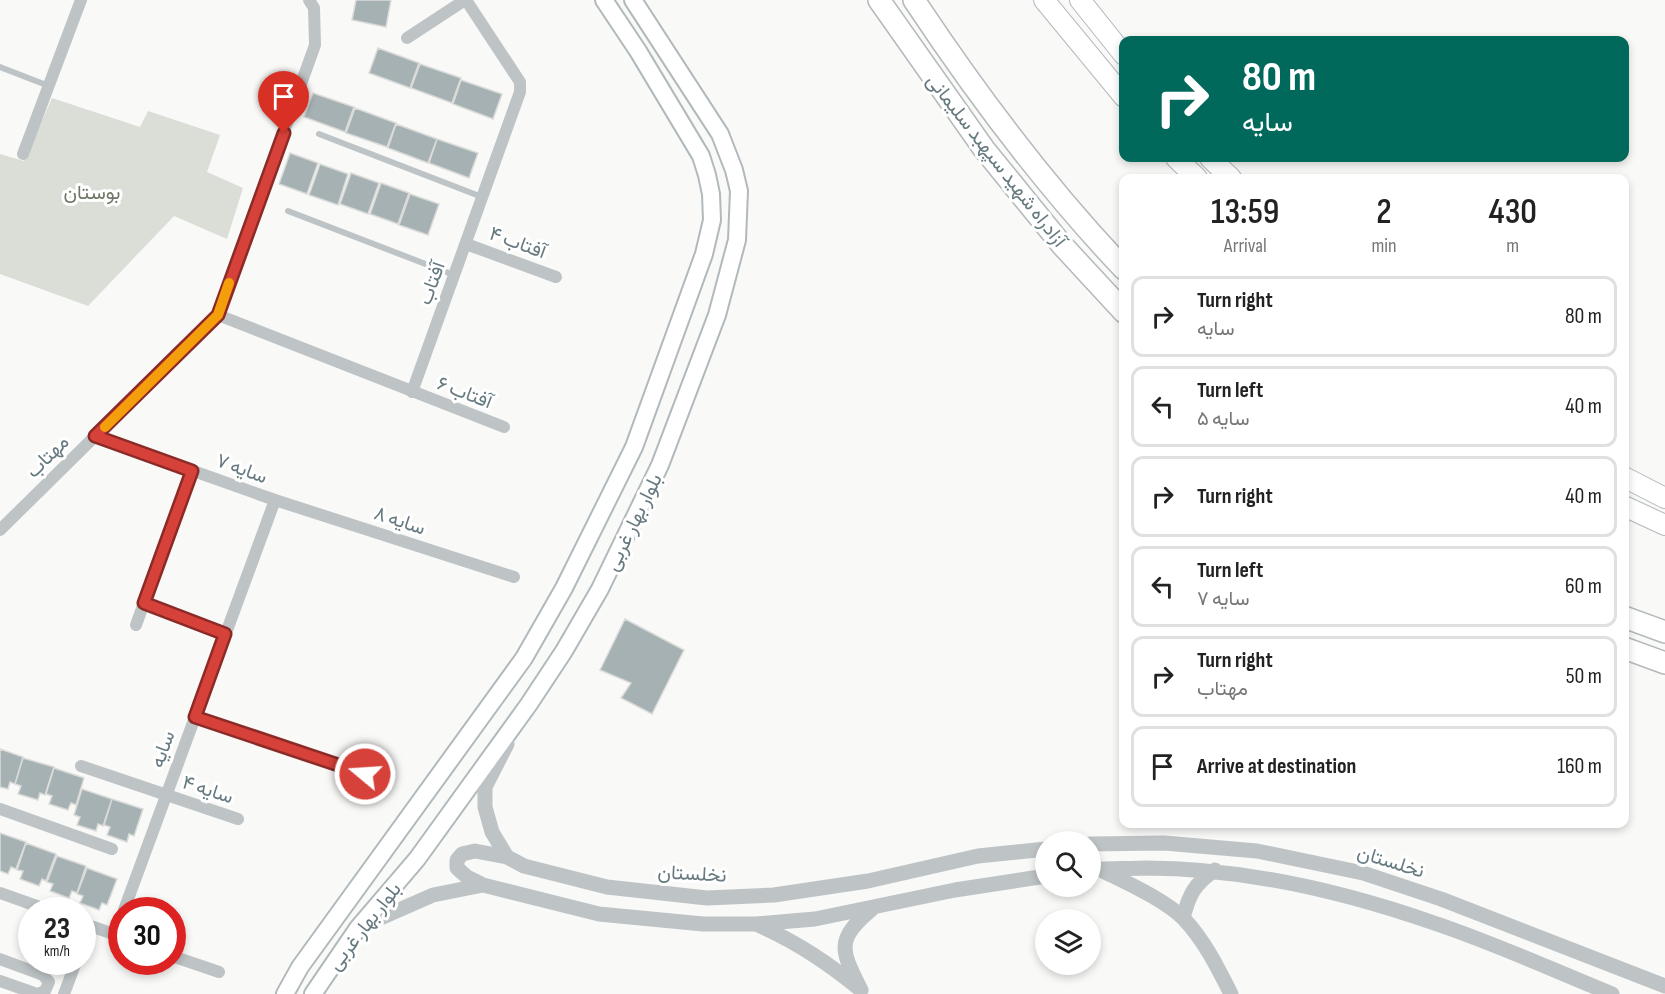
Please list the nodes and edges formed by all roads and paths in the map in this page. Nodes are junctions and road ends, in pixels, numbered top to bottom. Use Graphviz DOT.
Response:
graph roads {
  1 [pos="81,0"];
  2 [pos="309,0"];
  3 [pos="465,0"];
  4 [pos="604,0"];
  5 [pos="633,0"];
  6 [pos="879,0"];
  7 [pos="914,0"];
  8 [pos="1044,0"];
  9 [pos="1080,0"];
  10 [pos="407,38"];
  11 [pos="1119,49"];
  12 [pos="0,67"];
  13 [pos="49,86"];
  14 [pos="1119,90"];
  15 [pos="319,134"];
  16 [pos="23,154"];
  17 [pos="1180,162"];
  18 [pos="1214,162"];
  19 [pos="1193,174"];
  20 [pos="1227,174"];
  21 [pos="483,197"];
  22 [pos="288,211"];
  23 [pos="466,244"];
  24 [pos="1119,264"];
  25 [pos="455,275"];
  26 [pos="556,277"];
  27 [pos="1119,307"];
  28 [pos="218,315"];
  29 [pos="412,392"];
  30 [pos="504,427"];
  31 [pos="95,436"];
  32 [pos="192,471"];
  33 [pos="1629,480"];
  34 [pos="1665,498"];
  35 [pos="275,500"];
  36 [pos="1629,508"];
  37 [pos="1665,525"];
  38 [pos="0,530"];
  39 [pos="514,577"];
  40 [pos="144,603"];
  41 [pos="1629,619"];
  42 [pos="136,625"];
  43 [pos="1665,632"];
  44 [pos="225,634"];
  45 [pos="1629,650"];
  46 [pos="1665,663"];
  47 [pos="529,704"];
  48 [pos="195,717"];
  49 [pos="81,766"];
  50 [pos="365,774"];
  51 [pos="166,795"];
  52 [pos="0,809"];
  53 [pos="238,819"];
  54 [pos="1101,844"];
  55 [pos="112,849"];
  56 [pos="1035,850"];
  57 [pos="507,857"];
  58 [pos="1101,869"];
  59 [pos="1215,870"];
  60 [pos="1101,872"];
  61 [pos="1035,878"];
  62 [pos="483,885"];
  63 [pos="0,893"];
  64 [pos="129,897"];
  65 [pos="18,899"];
  66 [pos="873,908"];
  67 [pos="1183,918"];
  68 [pos="756,924"];
  69 [pos="358,928"];
  70 [pos="0,959"];
  71 [pos="186,961"];
  72 [pos="219,972"];
  73 [pos="71,975"];
  74 [pos="0,981"];
  75 [pos="1665,986"];
  76 [pos="863,992"];
  77 [pos="64,994"];
  78 [pos="285,994"];
  79 [pos="313,994"];
  80 [pos="1231,994"];
  81 [pos="1612,994"];
  1 -- 13 [label="street"];
  2 -- 28 [label="street, مهتاب"];
  3 -- 10 [label="street"];
  3 -- 21 [label="street, آفتاب"];
  4 -- 78 [label="main road, بلوار بهار غربی"];
  5 -- 47 [label="main road, بلوار بهار غربی"];
  6 -- 27 [label="highway, آزادراه شهید سپهبد سلیمانی"];
  7 -- 24 [label="highway, آزادراه شهید سپهبد سلیمانی"];
  8 -- 14 [label="highway"];
  9 -- 11 [label="highway"];
  12 -- 13 [label="lane"];
  13 -- 16 [label="street"];
  15 -- 21 [label="lane"];
  17 -- 19 [label="highway"];
  18 -- 20 [label="highway"];
  21 -- 23 [label="street, آفتاب"];
  22 -- 25 [label="lane"];
  23 -- 25 [label="street, آفتاب"];
  23 -- 26 [label="street, آفتاب ۴"];
  25 -- 29 [label="street, آفتاب"];
  28 -- 29 [label="street"];
  28 -- 31 [label="street, مهتاب"];
  29 -- 30 [label="street, آفتاب ۶"];
  31 -- 32 [label="street, سایه ۷"];
  31 -- 38 [label="street, مهتاب"];
  32 -- 35 [label="street, سایه ۷"];
  32 -- 40 [label="street"];
  33 -- 34 [label="highway"];
  35 -- 39 [label="street, سایه ۸"];
  35 -- 44 [label="street, سایه"];
  36 -- 37 [label="highway"];
  40 -- 42 [label="street"];
  40 -- 44 [label="street"];
  41 -- 43 [label="highway"];
  44 -- 48 [label="street, سایه"];
  45 -- 46 [label="highway"];
  47 -- 57 [label="street"];
  47 -- 69 [label="main road, بلوار بهار غربی"];
  48 -- 50 [label="street"];
  48 -- 51 [label="street, سایه"];
  49 -- 51 [label="street, سایه ۴"];
  51 -- 53 [label="street, سایه ۴"];
  51 -- 64 [label="street, سایه"];
  52 -- 55 [label="street"];
  54 -- 75 [label="street, نخلستان"];
  56 -- 57 [label="street, نخلستان"];
  57 -- 62 [label="street, نخلستان"];
  58 -- 59 [label="street"];
  59 -- 67 [label="street"];
  59 -- 81 [label="street"];
  60 -- 67 [label="street"];
  61 -- 66 [label="street"];
  62 -- 68 [label="street"];
  62 -- 69 [label="street"];
  63 -- 65 [label="street"];
  66 -- 68 [label="street"];
  66 -- 76 [label="street"];
  67 -- 80 [label="street"];
  68 -- 76 [label="street"];
  69 -- 79 [label="main road, بلوار بهار غربی"];
  70 -- 74 [label="street"];
  71 -- 72 [label="street"];
  73 -- 77 [label="street"];
}
